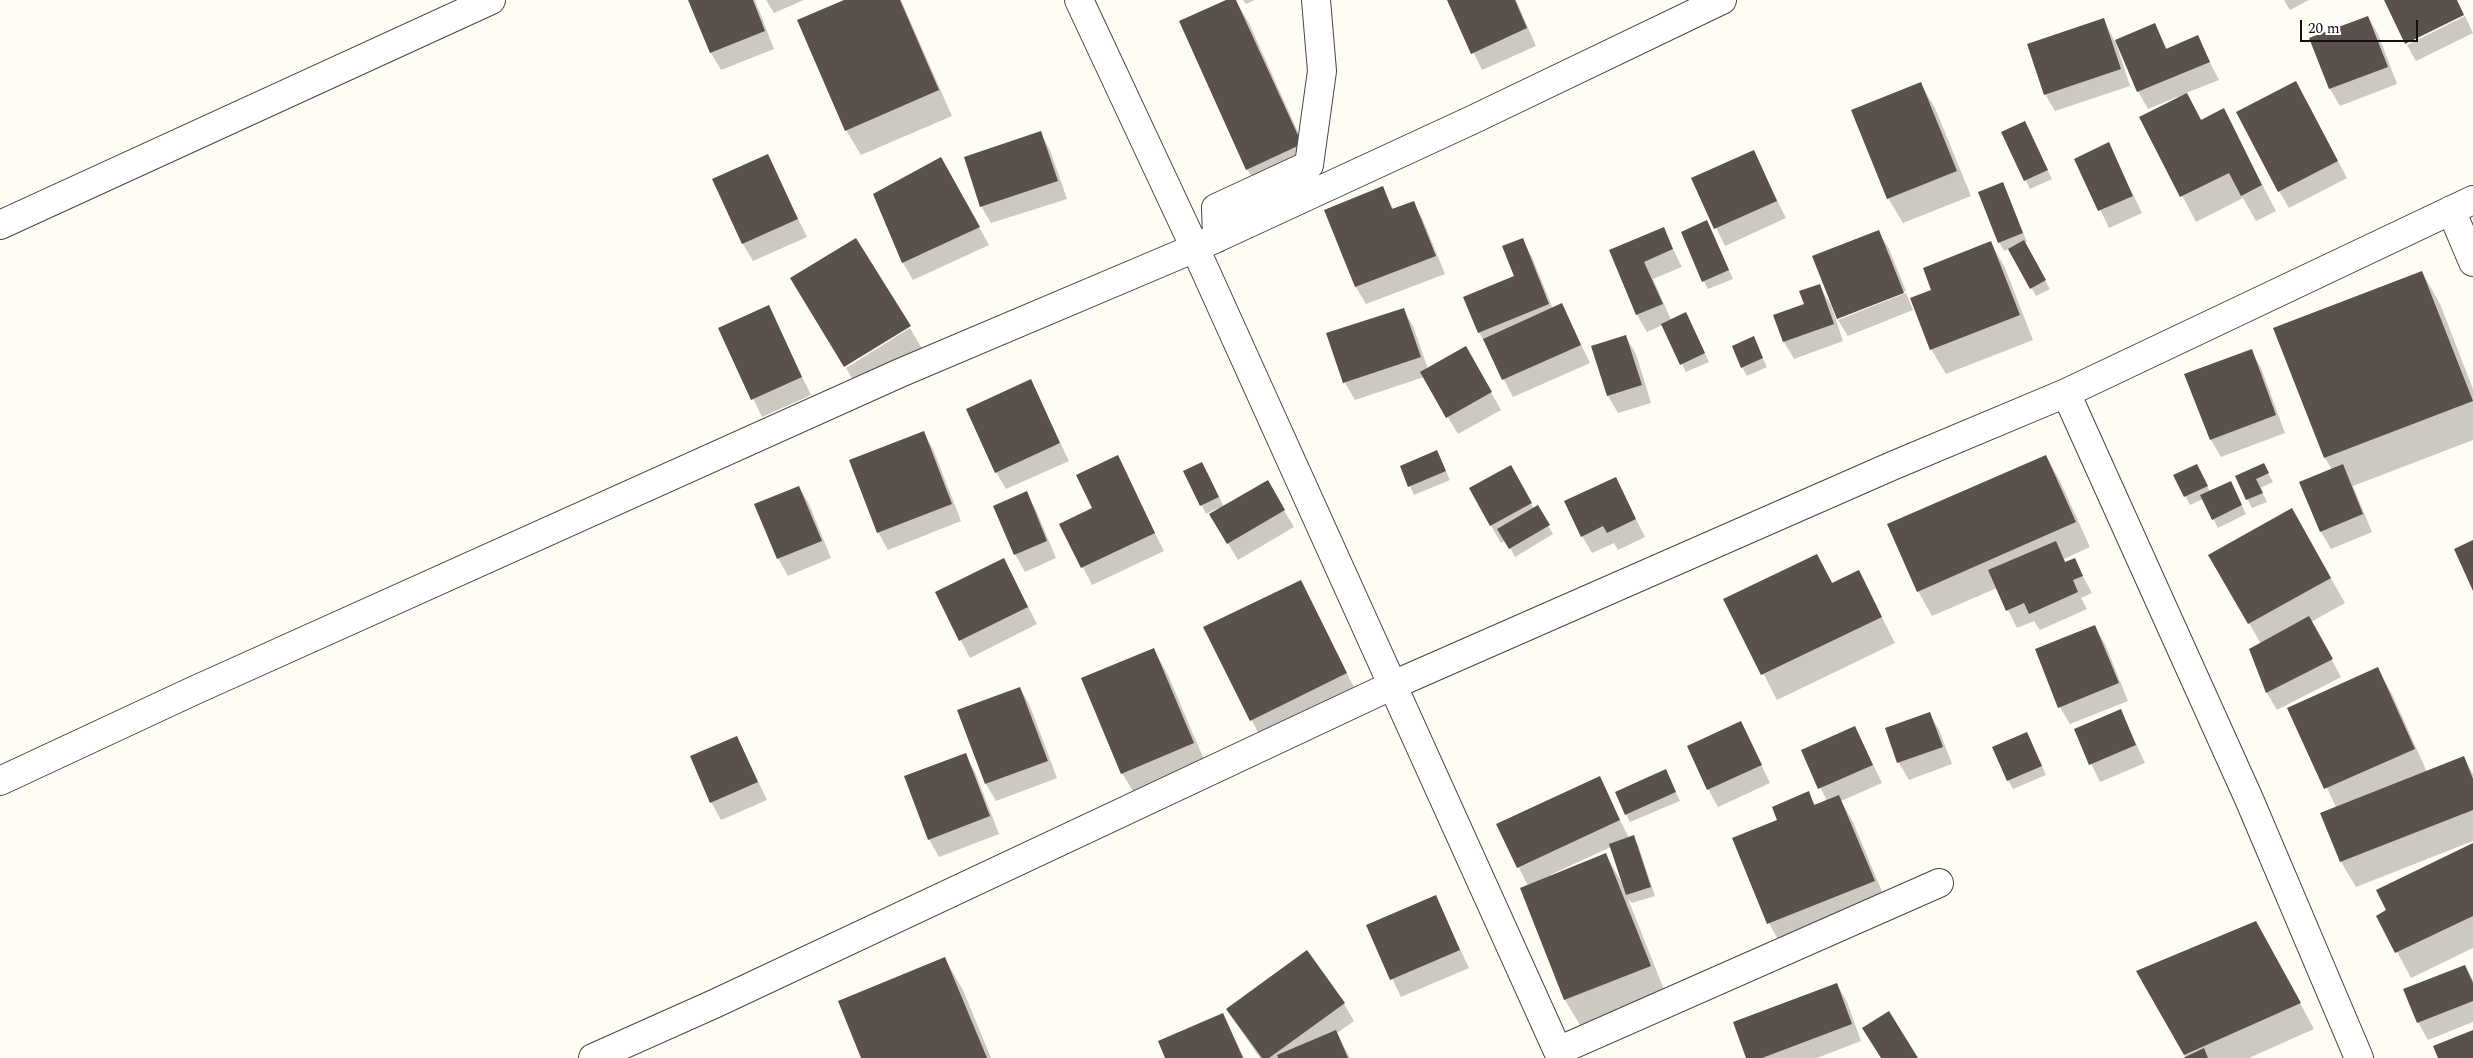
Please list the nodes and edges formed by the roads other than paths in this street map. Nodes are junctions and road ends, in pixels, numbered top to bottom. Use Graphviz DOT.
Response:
graph roads {
  1 [pos="491,0"];
  2 [pos="1079,0"];
  3 [pos="1316,0"];
  4 [pos="1722,0"];
  5 [pos="2462,205"];
  6 [pos="0,225"];
  7 [pos="1206,243"];
  8 [pos="2473,262"];
  9 [pos="2066,393"];
  10 [pos="1393,685"];
  11 [pos="0,781"];
  12 [pos="1939,883"];
  13 [pos="1560,1055"];
  14 [pos="593,1058"];
  15 [pos="2359,1058"];
  1 -- 6 [label="street"];
  2 -- 7 [label="street"];
  3 -- 7 [label="street"];
  4 -- 7 [label="street"];
  5 -- 8 [label="street"];
  5 -- 9 [label="street"];
  7 -- 10 [label="street"];
  7 -- 11 [label="street"];
  9 -- 10 [label="street"];
  9 -- 15 [label="street"];
  10 -- 13 [label="street"];
  10 -- 14 [label="street"];
  12 -- 13 [label="street"];
}
